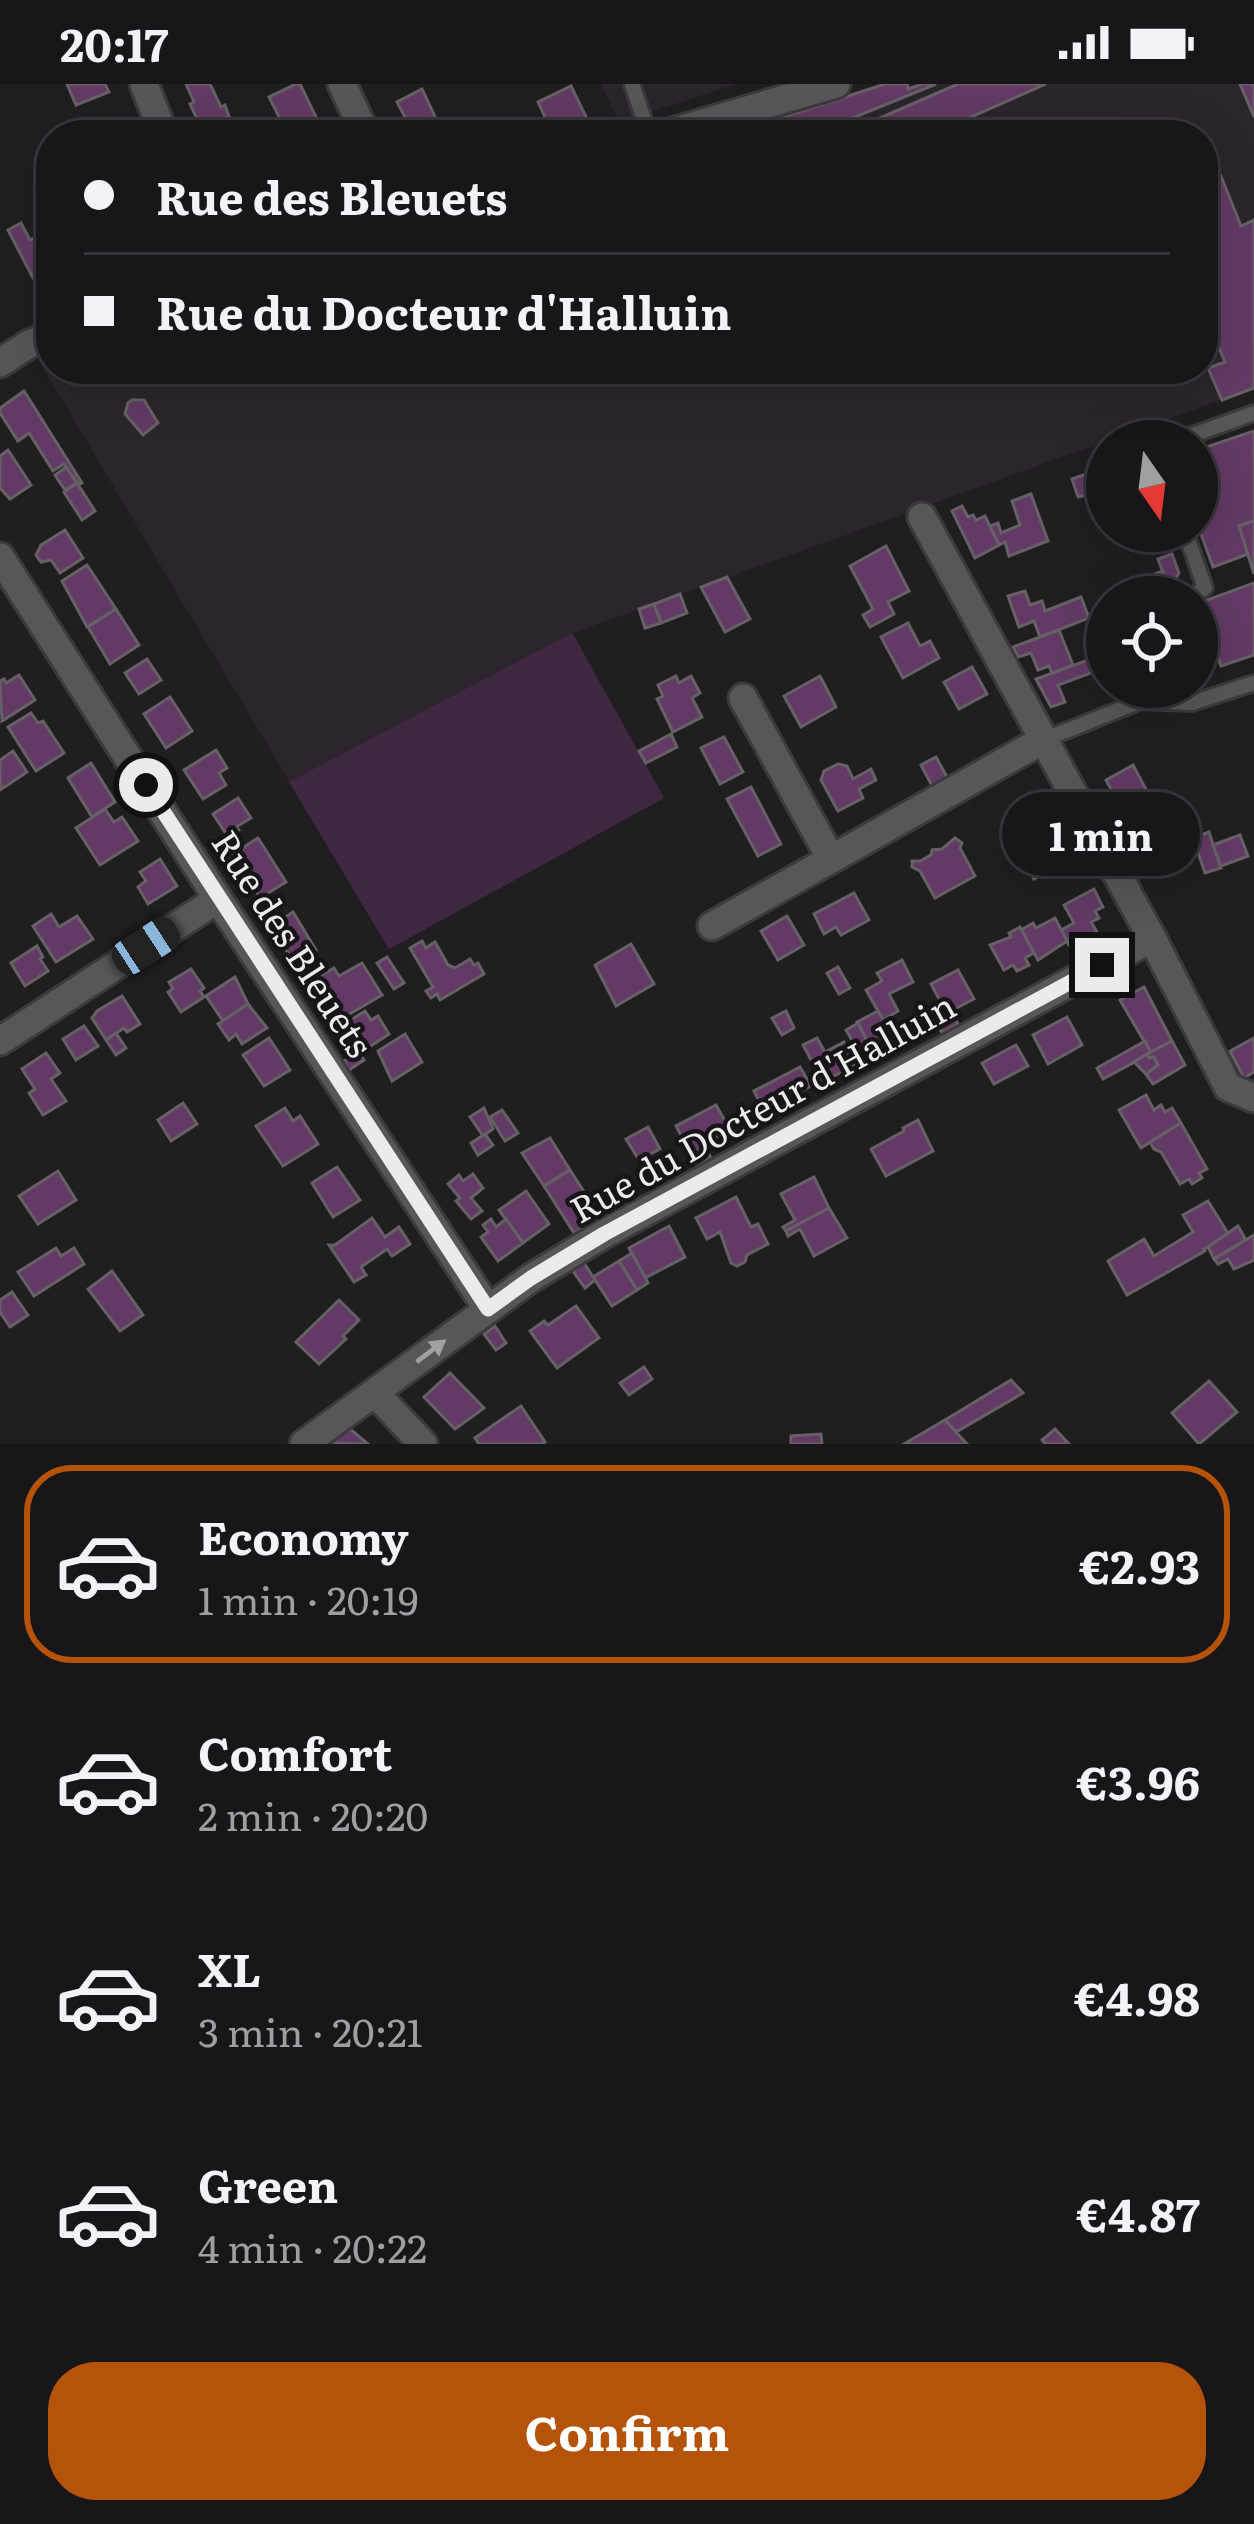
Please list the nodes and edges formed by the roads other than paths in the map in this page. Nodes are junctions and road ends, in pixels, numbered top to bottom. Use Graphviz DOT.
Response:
graph roads {
  1 [pos="144,84"];
  2 [pos="342,84"];
  3 [pos="632,84"];
  4 [pos="836,84"];
  5 [pos="158,120"];
  6 [pos="359,120"];
  7 [pos="644,120"];
  8 [pos="713,120"];
  9 [pos="36,341"];
  10 [pos="0,363"];
  11 [pos="1254,413"];
  12 [pos="1218,426"];
  13 [pos="922,517"];
  14 [pos="0,557"];
  15 [pos="1254,683"];
  16 [pos="1218,695"];
  17 [pos="743,698"];
  18 [pos="1113,708"];
  19 [pos="1043,740"];
  20 [pos="831,859"];
  21 [pos="218,899"];
  22 [pos="712,926"];
  23 [pos="1153,938"];
  24 [pos="0,1041"];
  25 [pos="1254,1098"];
  26 [pos="488,1309"];
  27 [pos="375,1393"];
  28 [pos="304,1444"];
  29 [pos="423,1444"];
  1 -- 5 [label="street"];
  2 -- 6 [label="street"];
  3 -- 7 [label="lane"];
  4 -- 8 [label="street"];
  9 -- 10 [label="street"];
  11 -- 12 [label="lane"];
  13 -- 19 [label="street"];
  14 -- 21 [label="street, Rue des Bleuets"];
  15 -- 16 [label="lane"];
  17 -- 20 [label="street"];
  18 -- 19 [label="lane"];
  19 -- 20 [label="street"];
  19 -- 23 [label="street"];
  20 -- 22 [label="street"];
  21 -- 24 [label="street"];
  21 -- 26 [label="street, Rue des Bleuets"];
  23 -- 25 [label="street"];
  23 -- 26 [label="street, Rue du Docteur d'Halluin"];
  27 -- 26 [label="street, Rue du Docteur d'Halluin, one-way"];
  27 -- 28 [label="street, Rue du Docteur d'Halluin"];
  27 -- 29 [label="street"];
}
